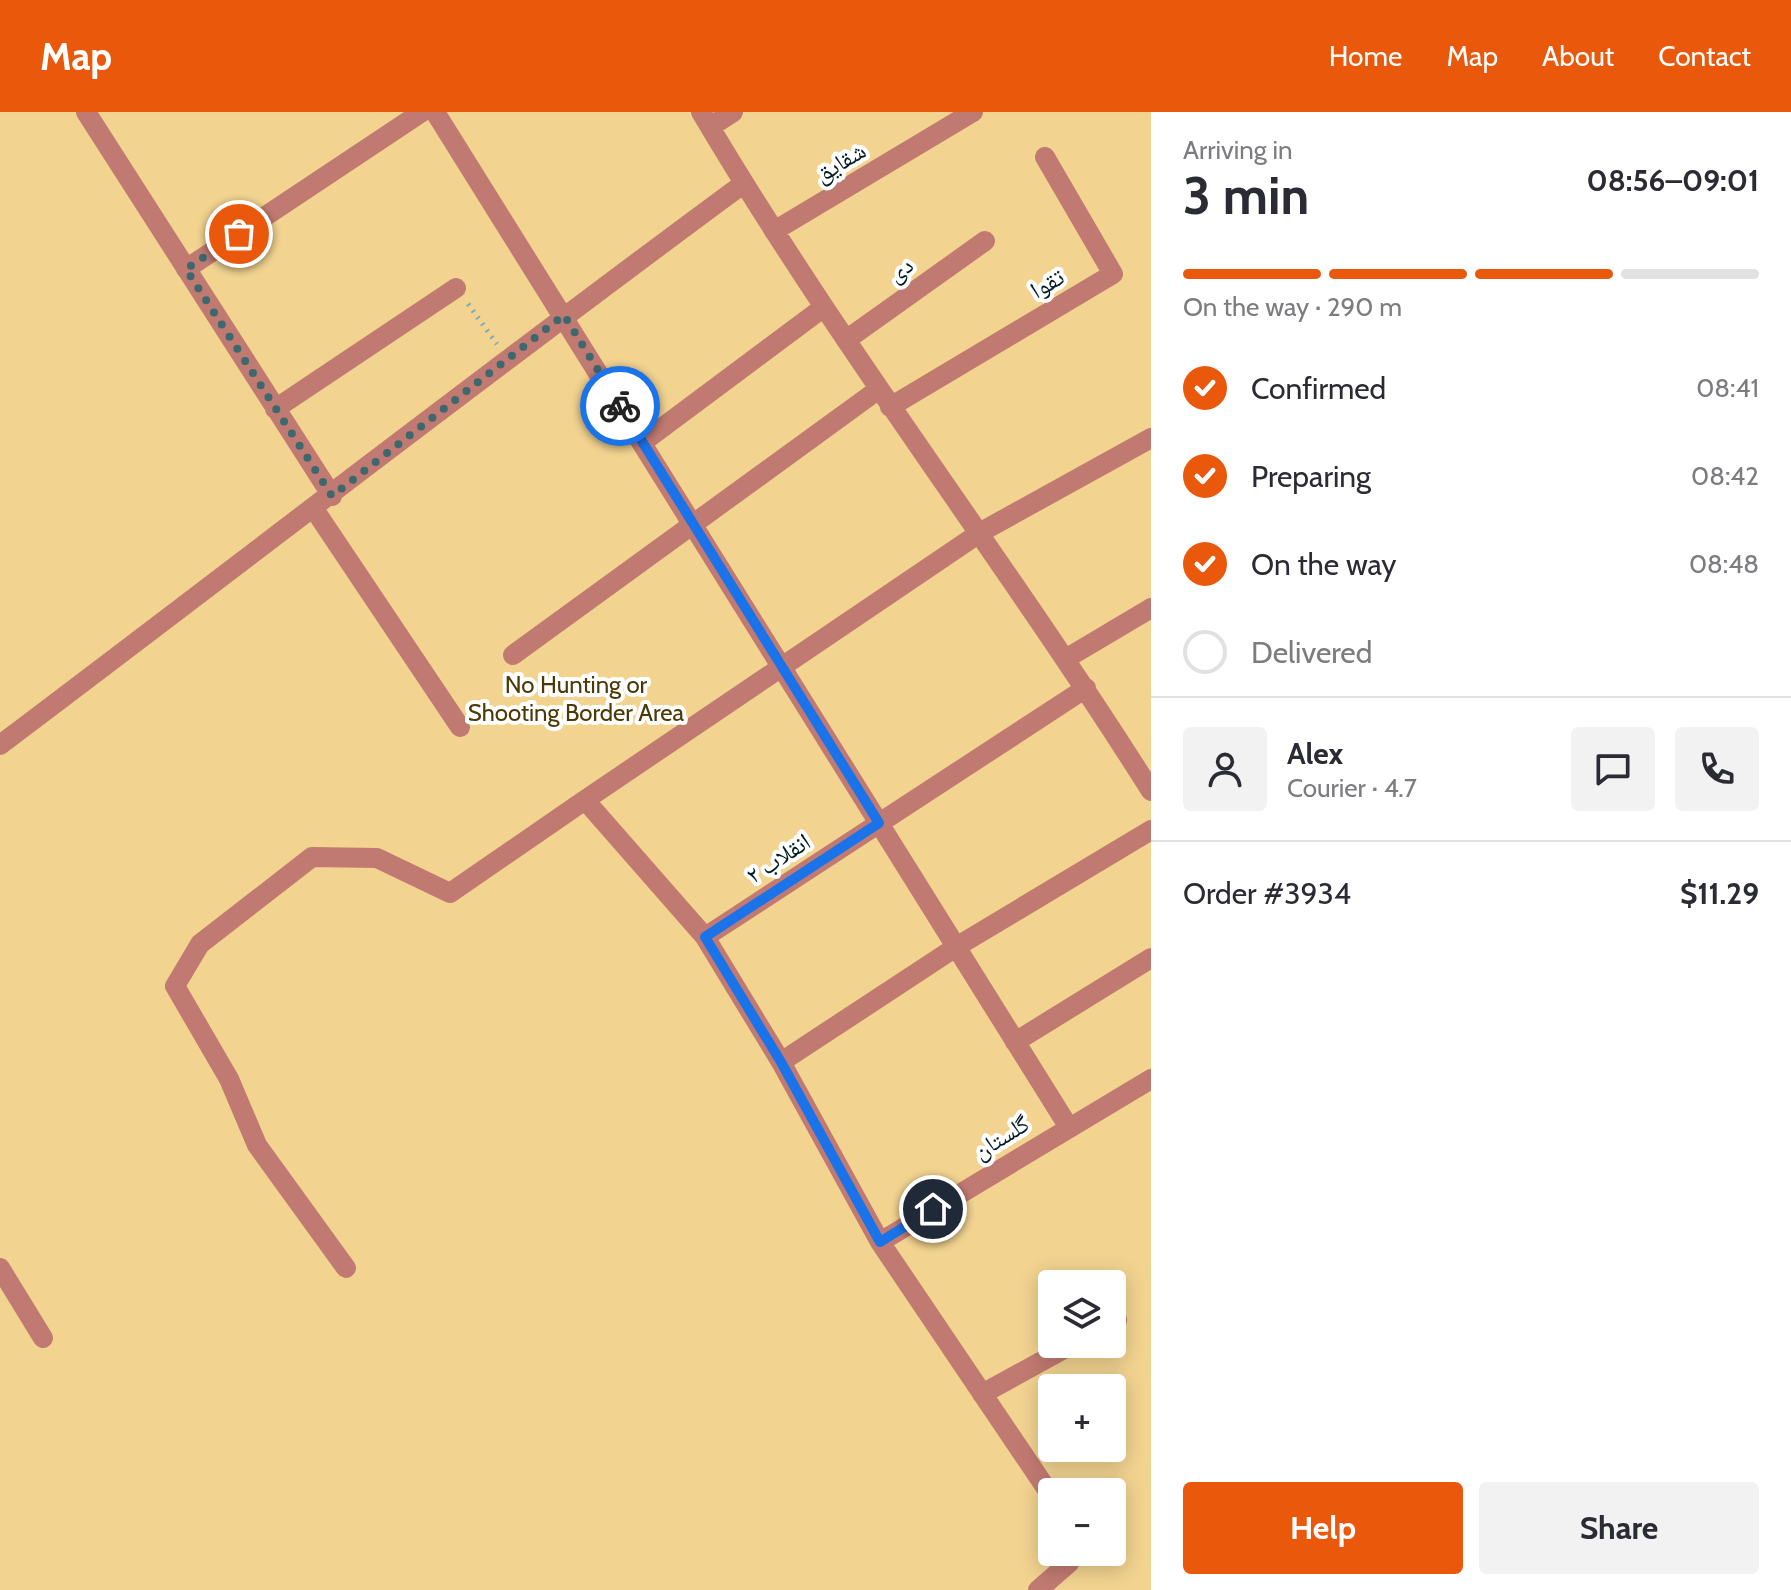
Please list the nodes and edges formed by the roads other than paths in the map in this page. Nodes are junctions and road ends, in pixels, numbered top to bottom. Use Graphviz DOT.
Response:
graph roads {
  1 [pos="86,112"];
  2 [pos="422,112"];
  3 [pos="435,112"];
  4 [pos="733,112"];
  5 [pos="973,112"];
  6 [pos="705,120"];
  7 [pos="1045,157"];
  8 [pos="743,184"];
  9 [pos="774,231"];
  10 [pos="985,241"];
  11 [pos="186,269"];
  12 [pos="456,288"];
  13 [pos="824,307"];
  14 [pos="564,315"];
  15 [pos="846,340"];
  16 [pos="879,389"];
  17 [pos="890,407"];
  18 [pos="275,409"];
  19 [pos="1151,438"];
  20 [pos="643,442"];
  21 [pos="332,496"];
  22 [pos="314,509"];
  23 [pos="694,524"];
  24 [pos="981,532"];
  25 [pos="1151,608"];
  26 [pos="513,655"];
  27 [pos="1067,658"];
  28 [pos="783,669"];
  29 [pos="1086,688"];
  30 [pos="460,727"];
  31 [pos="0,745"];
  32 [pos="1151,791"];
  33 [pos="585,800"];
  34 [pos="879,823"];
  35 [pos="1151,830"];
  36 [pos="705,937"];
  37 [pos="956,947"];
  38 [pos="1151,958"];
  39 [pos="1015,1042"];
  40 [pos="781,1062"];
  41 [pos="1151,1079"];
  42 [pos="1068,1126"];
  43 [pos="880,1242"];
  44 [pos="0,1268"];
  45 [pos="346,1268"];
  46 [pos="43,1338"];
  47 [pos="1048,1358"];
  48 [pos="982,1394"];
  49 [pos="1039,1478"];
  50 [pos="1066,1566"];
  51 [pos="1038,1590"];
  1 -- 11 [label="street"];
  2 -- 11 [label="street"];
  3 -- 14 [label="street"];
  4 -- 6 [label="street"];
  5 -- 9 [label="street, شقایق"];
  6 -- 8 [label="street"];
  7 -- 17 [label="street, تقوا"];
  8 -- 9 [label="street"];
  8 -- 14 [label="street"];
  9 -- 13 [label="street"];
  10 -- 15 [label="street, دی"];
  11 -- 18 [label="street"];
  12 -- 18 [label="street"];
  13 -- 15 [label="street"];
  13 -- 20 [label="street"];
  14 -- 20 [label="street"];
  14 -- 21 [label="street"];
  15 -- 16 [label="street"];
  16 -- 17 [label="street"];
  16 -- 23 [label="street"];
  17 -- 24 [label="street"];
  18 -- 21 [label="street"];
  19 -- 24 [label="street"];
  20 -- 23 [label="street"];
  21 -- 22 [label="street"];
  22 -- 30 [label="street"];
  22 -- 31 [label="street"];
  23 -- 26 [label="street"];
  23 -- 28 [label="street"];
  24 -- 27 [label="street"];
  24 -- 28 [label="street"];
  25 -- 27 [label="street"];
  27 -- 29 [label="street"];
  28 -- 33 [label="street"];
  28 -- 34 [label="street"];
  29 -- 32 [label="street"];
  29 -- 34 [label="street, انقلاب ۲"];
  33 -- 36 [label="street"];
  33 -- 45 [label="street"];
  34 -- 36 [label="street, انقلاب ۲"];
  34 -- 37 [label="street"];
  35 -- 37 [label="street"];
  36 -- 40 [label="street"];
  37 -- 39 [label="street"];
  37 -- 40 [label="street"];
  38 -- 39 [label="street"];
  39 -- 42 [label="street"];
  40 -- 43 [label="street"];
  41 -- 42 [label="street, گلستان"];
  42 -- 43 [label="street, گلستان"];
  43 -- 48 [label="street"];
  44 -- 46 [label="street"];
  47 -- 48 [label="street"];
  48 -- 49 [label="street"];
  50 -- 51 [label="street"];
}
